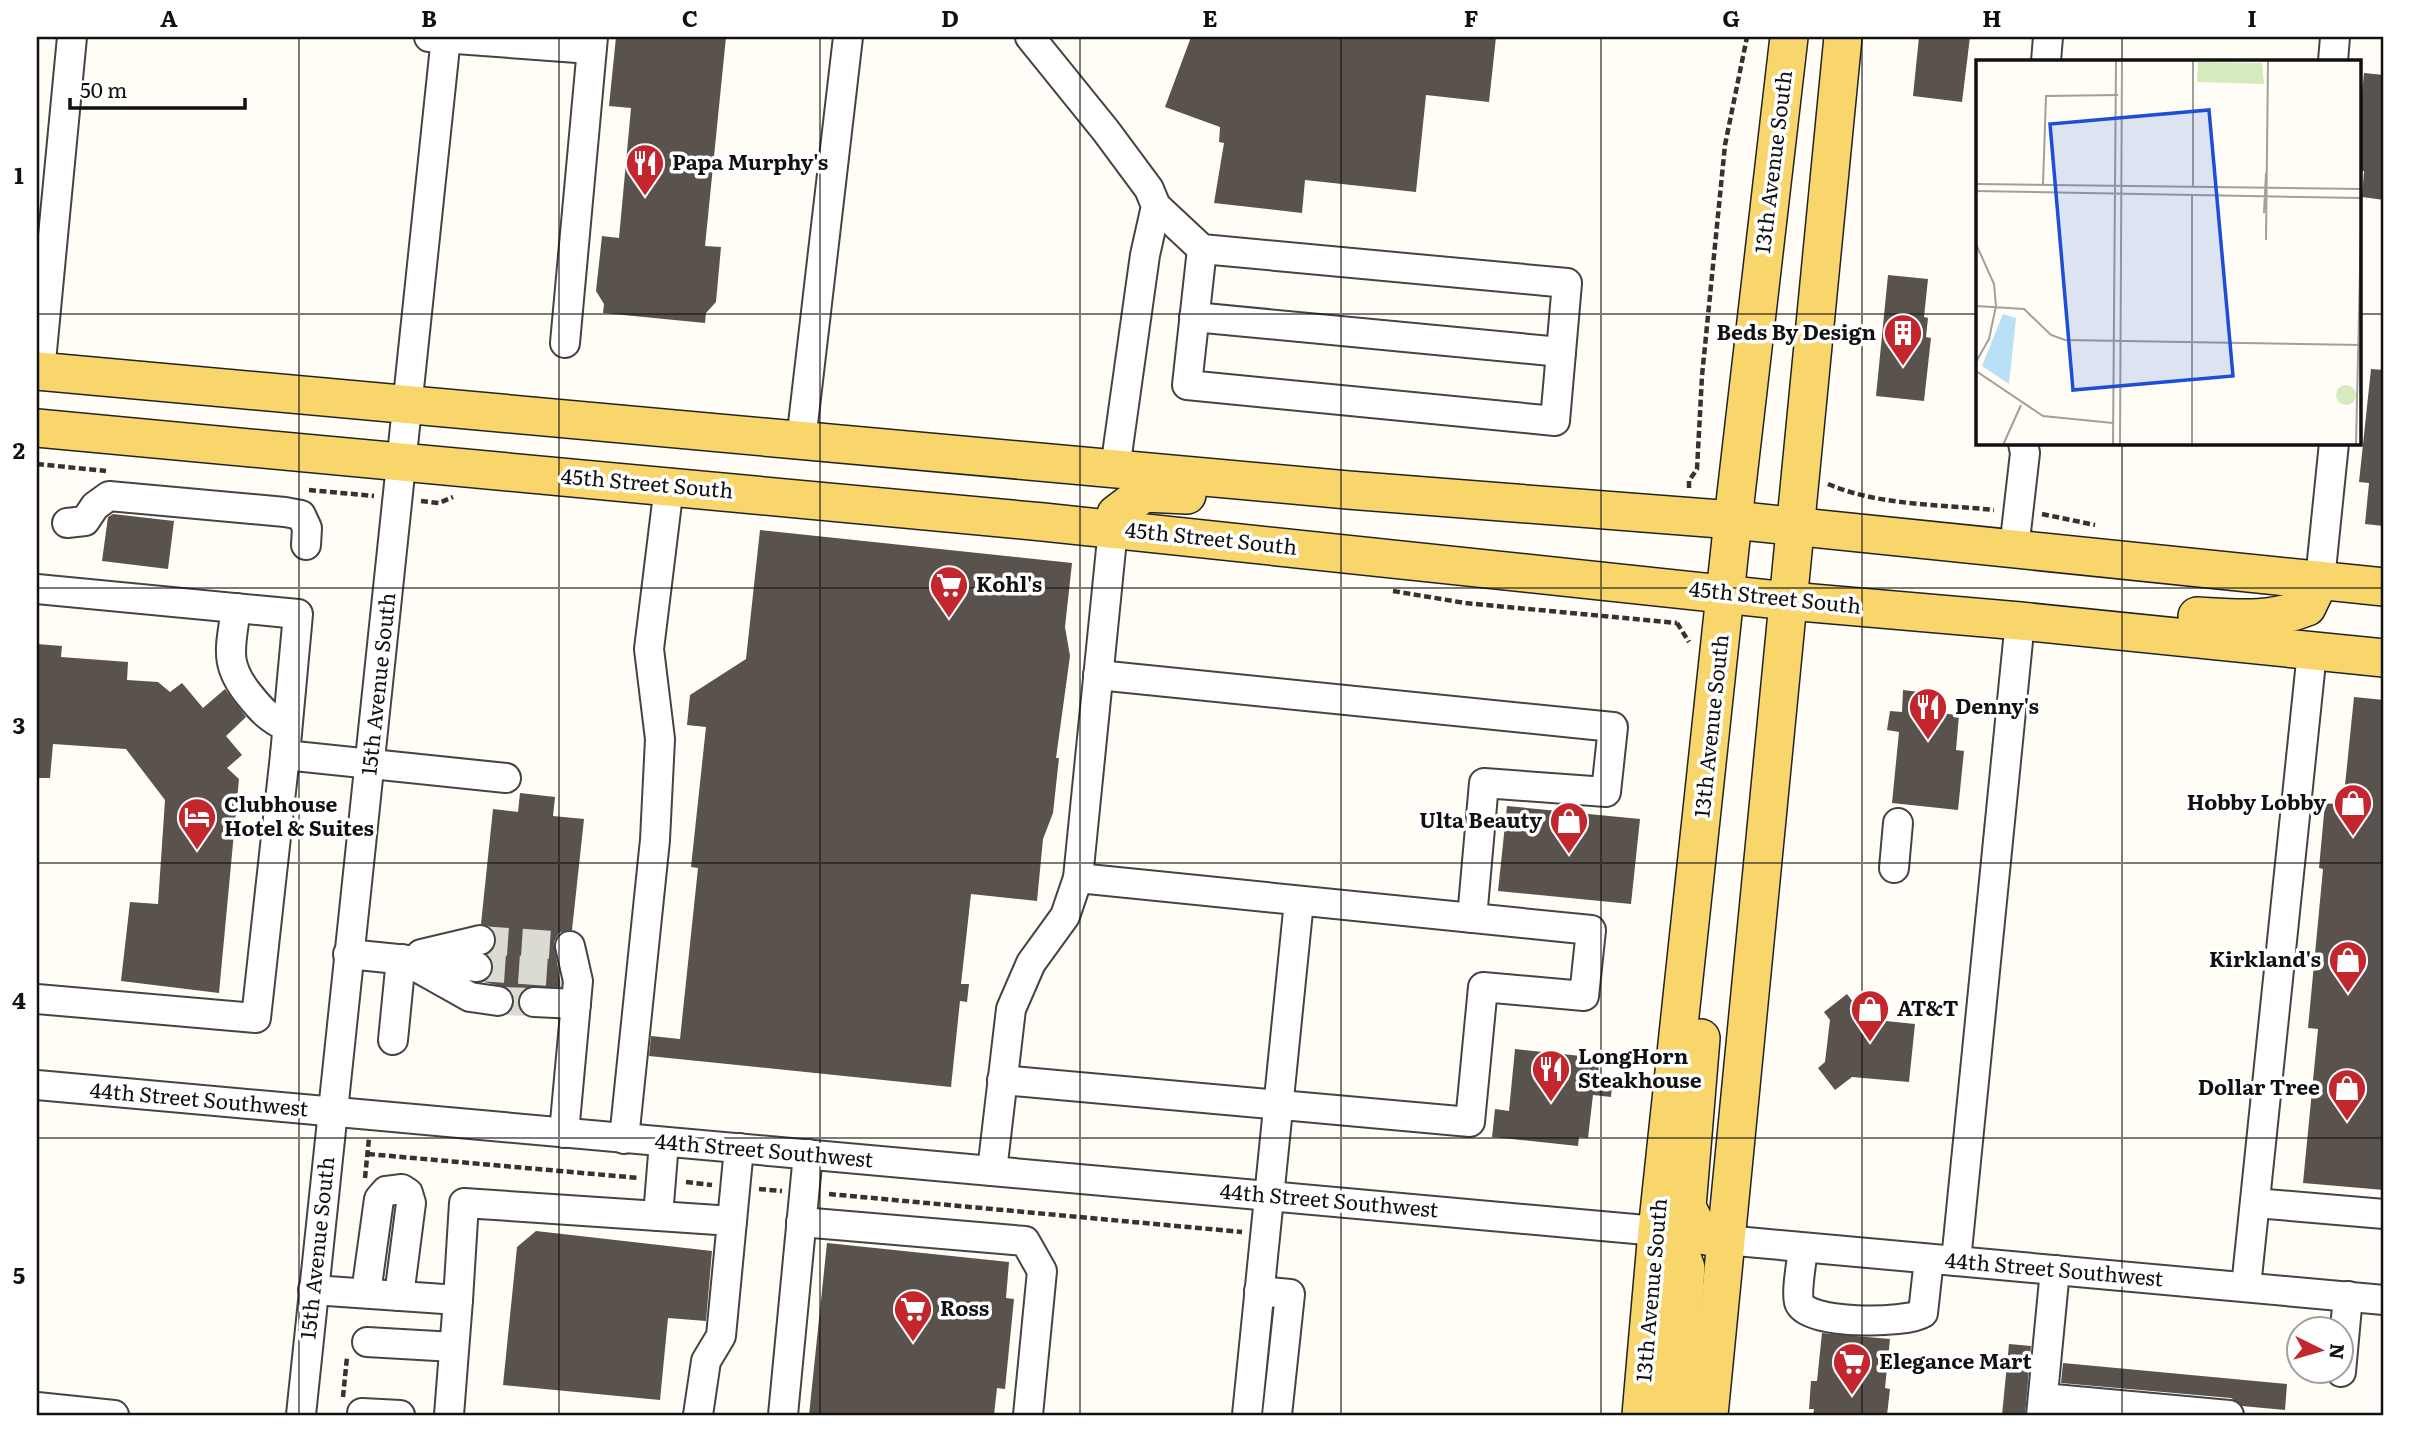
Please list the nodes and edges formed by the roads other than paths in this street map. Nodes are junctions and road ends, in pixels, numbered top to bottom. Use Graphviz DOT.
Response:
graph roads {
  1 [pos="72,37"];
  2 [pos="440,37"];
  3 [pos="848,37"];
  4 [pos="1030,37"];
  5 [pos="1788,37"];
  6 [pos="1843,37"];
  7 [pos="2048,37"];
  8 [pos="2335,37"];
  9 [pos="592,43"];
  10 [pos="2046,60"];
  11 [pos="2333,60"];
  12 [pos="1156,206"];
  13 [pos="1202,249"];
  14 [pos="1195,317"];
  15 [pos="565,343"];
  16 [pos="1561,352"];
  17 [pos="38,371"];
  18 [pos="410,403"];
  19 [pos="37,428"];
  20 [pos="801,441"];
  21 [pos="2023,444"];
  22 [pos="2334,444"];
  23 [pos="404,462"];
  24 [pos="1115,469"];
  25 [pos="627,482"];
  26 [pos="669,486"];
  27 [pos="1446,498"];
  28 [pos="810,500"];
  29 [pos="1733,520"];
  30 [pos="67,523"];
  31 [pos="1796,528"];
  32 [pos="1113,529"];
  33 [pos="306,545"];
  34 [pos="2014,549"];
  35 [pos="2320,580"];
  36 [pos="2384,587"];
  37 [pos="37,589"];
  38 [pos="1727,593"];
  39 [pos="1789,601"];
  40 [pos="2384,606"];
  41 [pos="236,608"];
  42 [pos="2020,621"];
  43 [pos="2312,652"];
  44 [pos="2384,658"];
  45 [pos="1098,675"];
  46 [pos="286,741"];
  47 [pos="370,764"];
  48 [pos="506,778"];
  49 [pos="1898,823"];
  50 [pos="1894,868"];
  51 [pos="1078,878"];
  52 [pos="1299,901"];
  53 [pos="1472,918"];
  54 [pos="1691,919"];
  55 [pos="478,953"];
  56 [pos="348,954"];
  57 [pos="401,959"];
  58 [pos="37,999"];
  59 [pos="498,1001"];
  60 [pos="534,1002"];
  61 [pos="394,1040"];
  62 [pos="1002,1080"];
  63 [pos="37,1085"];
  64 [pos="1278,1103"];
  65 [pos="333,1112"];
  66 [pos="564,1133"];
  67 [pos="624,1139"];
  68 [pos="664,1142"];
  69 [pos="738,1148"];
  70 [pos="808,1154"];
  71 [pos="992,1171"];
  72 [pos="1269,1196"];
  73 [pos="2255,1203"];
  74 [pos="2384,1214"];
  75 [pos="658,1216"];
  76 [pos="732,1221"];
  77 [pos="801,1222"];
  78 [pos="1657,1231"];
  79 [pos="1725,1240"];
  80 [pos="1803,1248"];
  81 [pos="1942,1260"];
  82 [pos="2055,1270"];
  83 [pos="2246,1287"];
  84 [pos="313,1290"];
  85 [pos="1259,1291"];
  86 [pos="366,1293"];
  87 [pos="399,1296"];
  88 [pos="2348,1296"];
  89 [pos="458,1300"];
  90 [pos="2384,1300"];
  91 [pos="2346,1316"];
  92 [pos="368,1342"];
  93 [pos="454,1347"];
  94 [pos="37,1407"];
  95 [pos="2042,1407"];
  96 [pos="362,1413"];
  97 [pos="114,1415"];
  98 [pos="301,1415"];
  99 [pos="400,1415"];
  100 [pos="449,1415"];
  101 [pos="698,1415"];
  102 [pos="783,1415"];
  103 [pos="1028,1415"];
  104 [pos="1247,1415"];
  105 [pos="1277,1415"];
  106 [pos="1641,1415"];
  107 [pos="1678,1415"];
  108 [pos="1709,1415"];
  109 [pos="2229,1415"];
  1 -- 17 [label="street"];
  2 -- 9 [label="street"];
  2 -- 18 [label="street, 15th Avenue South"];
  3 -- 20 [label="street"];
  4 -- 12 [label="street"];
  5 -- 29 [label="main road, 13th Avenue South"];
  6 -- 31 [label="main road"];
  7 -- 10 [label="street"];
  8 -- 11 [label="street"];
  9 -- 15 [label="street"];
  12 -- 13 [label="street"];
  12 -- 24 [label="street"];
  13 -- 14 [label="street"];
  13 -- 16 [label="street"];
  14 -- 16 [label="street"];
  14 -- 16 [label="street"];
  17 -- 18 [label="main road"];
  18 -- 20 [label="main road"];
  18 -- 23 [label="street, 15th Avenue South"];
  19 -- 23 [label="main road, 45th Street South"];
  20 -- 24 [label="main road"];
  20 -- 25 [label="main road"];
  21 -- 34 [label="street"];
  22 -- 35 [label="street"];
  23 -- 25 [label="main road, 45th Street South"];
  23 -- 47 [label="street, 15th Avenue South"];
  24 -- 27 [label="main road"];
  24 -- 28 [label="main road"];
  25 -- 26 [label="main road, 45th Street South"];
  26 -- 28 [label="main road, 45th Street South"];
  26 -- 67 [label="street"];
  27 -- 29 [label="main road"];
  27 -- 32 [label="main road"];
  28 -- 32 [label="main road, 45th Street South"];
  29 -- 31 [label="main road"];
  29 -- 38 [label="main road, 13th Avenue South"];
  30 -- 33 [label="street"];
  31 -- 34 [label="main road"];
  31 -- 39 [label="main road"];
  32 -- 38 [label="main road, 45th Street South"];
  32 -- 45 [label="street"];
  34 -- 35 [label="main road"];
  35 -- 36 [label="main road"];
  35 -- 42 [label="main road"];
  37 -- 41 [label="street"];
  38 -- 39 [label="main road, 45th Street South"];
  38 -- 54 [label="main road, 13th Avenue South"];
  39 -- 42 [label="main road, 45th Street South"];
  39 -- 79 [label="main road"];
  40 -- 43 [label="main road"];
  41 -- 46 [label="street"];
  41 -- 46 [label="street"];
  42 -- 43 [label="main road, 45th Street South"];
  42 -- 81 [label="street"];
  43 -- 44 [label="main road, 45th Street South"];
  43 -- 73 [label="street"];
  45 -- 51 [label="street"];
  45 -- 53 [label="street"];
  46 -- 47 [label="street"];
  46 -- 58 [label="street"];
  47 -- 48 [label="street"];
  47 -- 56 [label="street, 15th Avenue South"];
  49 -- 50 [label="street"];
  51 -- 52 [label="street"];
  51 -- 62 [label="street"];
  52 -- 53 [label="street"];
  52 -- 64 [label="street"];
  53 -- 64 [label="street"];
  54 -- 78 [label="main road, 13th Avenue South"];
  54 -- 79 [label="main road"];
  55 -- 57 [label="street"];
  56 -- 57 [label="street"];
  56 -- 65 [label="street, 15th Avenue South"];
  57 -- 59 [label="street"];
  57 -- 61 [label="street"];
  60 -- 66 [label="street"];
  62 -- 64 [label="street"];
  62 -- 71 [label="street"];
  63 -- 65 [label="street, 44th Street Southwest"];
  64 -- 72 [label="street"];
  65 -- 66 [label="street, 44th Street Southwest"];
  65 -- 84 [label="street, 15th Avenue South"];
  66 -- 67 [label="street, 44th Street Southwest"];
  67 -- 68 [label="street, 44th Street Southwest"];
  68 -- 69 [label="street, 44th Street Southwest"];
  68 -- 75 [label="street"];
  69 -- 70 [label="street, 44th Street Southwest"];
  69 -- 76 [label="street"];
  70 -- 71 [label="street, 44th Street Southwest"];
  70 -- 77 [label="street"];
  71 -- 72 [label="street, 44th Street Southwest"];
  72 -- 78 [label="street, 44th Street Southwest"];
  72 -- 85 [label="street"];
  73 -- 74 [label="street"];
  73 -- 83 [label="street"];
  75 -- 76 [label="street"];
  75 -- 89 [label="street"];
  76 -- 101 [label="street"];
  77 -- 102 [label="street"];
  77 -- 103 [label="street"];
  78 -- 106 [label="main road, 13th Avenue South"];
  78 -- 107 [label="main road"];
  79 -- 80 [label="street, 44th Street Southwest"];
  79 -- 108 [label="main road"];
  80 -- 81 [label="street, 44th Street Southwest"];
  80 -- 81 [label="street"];
  81 -- 82 [label="street, 44th Street Southwest"];
  82 -- 83 [label="street, 44th Street Southwest"];
  82 -- 95 [label="street"];
  83 -- 88 [label="street, 44th Street Southwest"];
  84 -- 86 [label="street"];
  84 -- 98 [label="street, 15th Avenue South"];
  85 -- 104 [label="street"];
  85 -- 105 [label="street"];
  86 -- 87 [label="street"];
  86 -- 87 [label="street"];
  87 -- 89 [label="street"];
  88 -- 90 [label="street, 44th Street Southwest"];
  88 -- 91 [label="street"];
  89 -- 93 [label="street"];
  92 -- 93 [label="street"];
  93 -- 100 [label="street"];
  94 -- 97 [label="street"];
  95 -- 109 [label="street"];
  96 -- 99 [label="street"];
}
